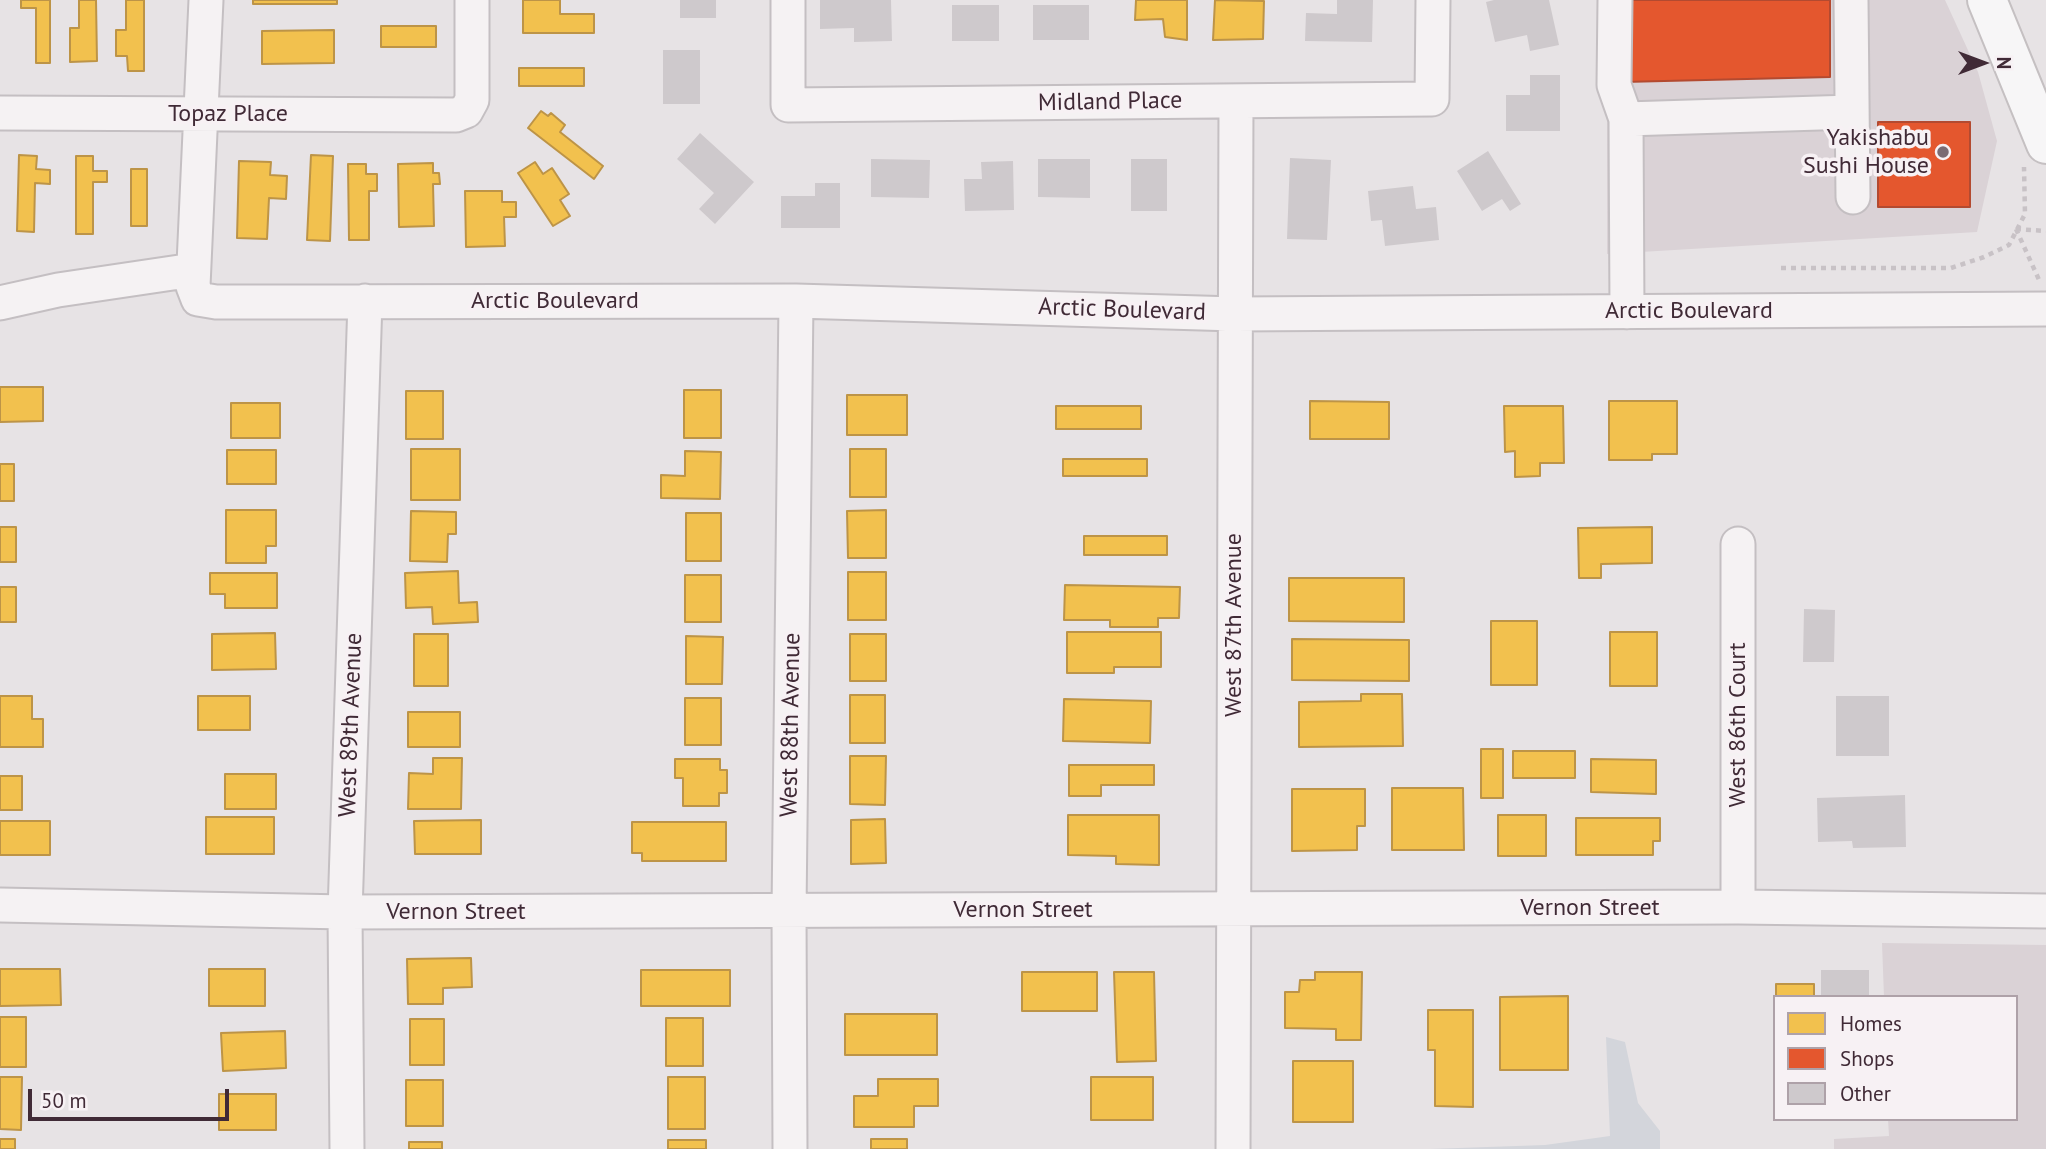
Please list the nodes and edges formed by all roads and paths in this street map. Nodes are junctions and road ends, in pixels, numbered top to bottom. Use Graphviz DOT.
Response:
graph roads {
  1 [pos="206,0"];
  2 [pos="472,0"];
  3 [pos="788,0"];
  4 [pos="1433,0"];
  5 [pos="1615,0"];
  6 [pos="1851,0"];
  7 [pos="1987,0"];
  8 [pos="1236,101"];
  9 [pos="1852,112"];
  10 [pos="0,113"];
  11 [pos="200,114"];
  12 [pos="1626,119"];
  13 [pos="2046,144"];
  14 [pos="1853,197"];
  15 [pos="2016,229"];
  16 [pos="2046,231"];
  17 [pos="1781,268"];
  18 [pos="196,285"];
  19 [pos="2043,297"];
  20 [pos="365,301"];
  21 [pos="796,301"];
  22 [pos="0,303"];
  23 [pos="1627,312"];
  24 [pos="1235,314"];
  25 [pos="1738,544"];
  26 [pos="0,905"];
  27 [pos="1738,907"];
  28 [pos="1232,909"];
  29 [pos="789,911"];
  30 [pos="2046,911"];
  31 [pos="345,912"];
  32 [pos="347,1149"];
  33 [pos="790,1149"];
  34 [pos="1233,1149"];
  1 -- 11 [label="street"];
  2 -- 11 [label="street, Topaz Place"];
  3 -- 8 [label="street, Midland Place"];
  4 -- 8 [label="street, Midland Place"];
  5 -- 12 [label="street"];
  6 -- 9 [label="street"];
  7 -- 13 [label="main road"];
  8 -- 24 [label="street, West 87th Avenue"];
  9 -- 12 [label="street"];
  9 -- 14 [label="street"];
  10 -- 11 [label="street, Topaz Place"];
  11 -- 18 [label="street"];
  12 -- 23 [label="street"];
  15 -- 16 [label="path"];
  15 -- 17 [label="path"];
  15 -- 19 [label="path"];
  18 -- 20 [label="street, Arctic Boulevard"];
  18 -- 22 [label="street, Arctic Boulevard"];
  19 -- 23 [label="street, Arctic Boulevard"];
  20 -- 21 [label="street, Arctic Boulevard"];
  20 -- 31 [label="street, West 89th Avenue"];
  21 -- 24 [label="street, Arctic Boulevard"];
  21 -- 29 [label="street, West 88th Avenue"];
  23 -- 24 [label="street, Arctic Boulevard"];
  24 -- 28 [label="street, West 87th Avenue"];
  25 -- 27 [label="street, West 86th Court"];
  26 -- 31 [label="street, Vernon Street"];
  27 -- 28 [label="street, Vernon Street"];
  27 -- 30 [label="street, Vernon Street"];
  28 -- 29 [label="street, Vernon Street"];
  28 -- 34 [label="street, West 87th Avenue"];
  29 -- 31 [label="street, Vernon Street"];
  29 -- 33 [label="street, West 88th Avenue"];
  31 -- 32 [label="street, West 89th Avenue"];
}
